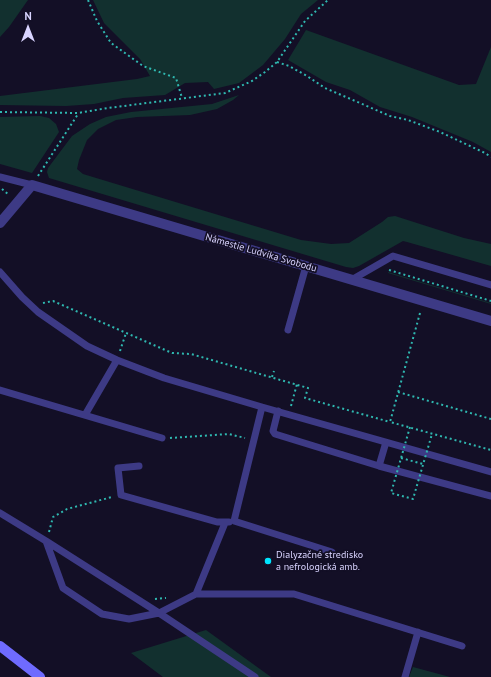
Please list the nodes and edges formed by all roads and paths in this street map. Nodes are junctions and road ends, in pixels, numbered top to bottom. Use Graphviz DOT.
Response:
graph roads {
  1 [pos="88,0"];
  2 [pos="328,0"];
  3 [pos="277,62"];
  4 [pos="182,98"];
  5 [pos="0,112"];
  6 [pos="78,114"];
  7 [pos="491,157"];
  8 [pos="0,176"];
  9 [pos="32,185"];
  10 [pos="0,223"];
  11 [pos="306,266"];
  12 [pos="373,266"];
  13 [pos="0,272"];
  14 [pos="353,279"];
  15 [pos="491,285"];
  16 [pos="491,301"];
  17 [pos="32,306"];
  18 [pos="420,313"];
  19 [pos="491,321"];
  20 [pos="288,330"];
  21 [pos="126,333"];
  22 [pos="117,360"];
  23 [pos="274,371"];
  24 [pos="272,377"];
  25 [pos="297,384"];
  26 [pos="0,390"];
  27 [pos="398,392"];
  28 [pos="262,407"];
  29 [pos="278,411"];
  30 [pos="288,414"];
  31 [pos="86,415"];
  32 [pos="491,419"];
  33 [pos="390,422"];
  34 [pos="410,427"];
  35 [pos="432,434"];
  36 [pos="162,438"];
  37 [pos="254,440"];
  38 [pos="386,442"];
  39 [pos="491,450"];
  40 [pos="401,458"];
  41 [pos="423,464"];
  42 [pos="139,466"];
  43 [pos="379,466"];
  44 [pos="491,472"];
  45 [pos="121,495"];
  46 [pos="491,496"];
  47 [pos="0,513"];
  48 [pos="234,521"];
  49 [pos="226,523"];
  50 [pos="46,541"];
  51 [pos="332,552"];
  52 [pos="196,594"];
  53 [pos="159,613"];
  54 [pos="418,632"];
  55 [pos="0,646"];
  56 [pos="462,646"];
  57 [pos="40,677"];
  58 [pos="255,677"];
  59 [pos="405,677"];
  1 -- 4 [label="path"];
  2 -- 3 [label="path"];
  3 -- 4 [label="path"];
  3 -- 7 [label="path"];
  4 -- 6 [label="path"];
  5 -- 6 [label="path"];
  6 -- 9 [label="path"];
  8 -- 9 [label="lane"];
  9 -- 10 [label="street"];
  9 -- 11 [label="street, Námestie Ludvíka Svobodu"];
  11 -- 14 [label="street, Námestie Ludvíka Svobodu"];
  11 -- 20 [label="lane"];
  12 -- 14 [label="lane"];
  12 -- 15 [label="lane"];
  12 -- 16 [label="path"];
  13 -- 17 [label="lane"];
  14 -- 19 [label="street, Námestie Ludvíka Svobodu"];
  17 -- 21 [label="path"];
  17 -- 22 [label="lane"];
  18 -- 27 [label="path"];
  21 -- 22 [label="path"];
  21 -- 24 [label="path"];
  22 -- 28 [label="lane"];
  22 -- 31 [label="lane"];
  23 -- 24 [label="path"];
  24 -- 25 [label="path"];
  25 -- 30 [label="path"];
  25 -- 33 [label="path"];
  26 -- 31 [label="lane"];
  27 -- 32 [label="path"];
  27 -- 33 [label="path"];
  28 -- 29 [label="lane"];
  28 -- 37 [label="lane"];
  29 -- 30 [label="lane"];
  29 -- 43 [label="lane"];
  30 -- 38 [label="lane"];
  31 -- 36 [label="lane"];
  33 -- 34 [label="path"];
  34 -- 35 [label="path"];
  34 -- 40 [label="path, bridge"];
  35 -- 39 [label="path"];
  35 -- 41 [label="path, bridge"];
  36 -- 37 [label="path"];
  37 -- 48 [label="lane"];
  38 -- 43 [label="lane"];
  38 -- 44 [label="lane"];
  40 -- 41 [label="path"];
  40 -- 41 [label="path, bridge"];
  42 -- 45 [label="lane"];
  43 -- 46 [label="lane"];
  45 -- 49 [label="lane"];
  45 -- 50 [label="path"];
  47 -- 50 [label="lane"];
  48 -- 49 [label="lane"];
  48 -- 51 [label="lane"];
  49 -- 52 [label="lane"];
  50 -- 53 [label="lane"];
  50 -- 53 [label="lane"];
  52 -- 53 [label="lane"];
  52 -- 54 [label="lane"];
  53 -- 58 [label="lane"];
  54 -- 56 [label="lane"];
  54 -- 59 [label="lane"];
  55 -- 57 [label="main road"];
}
